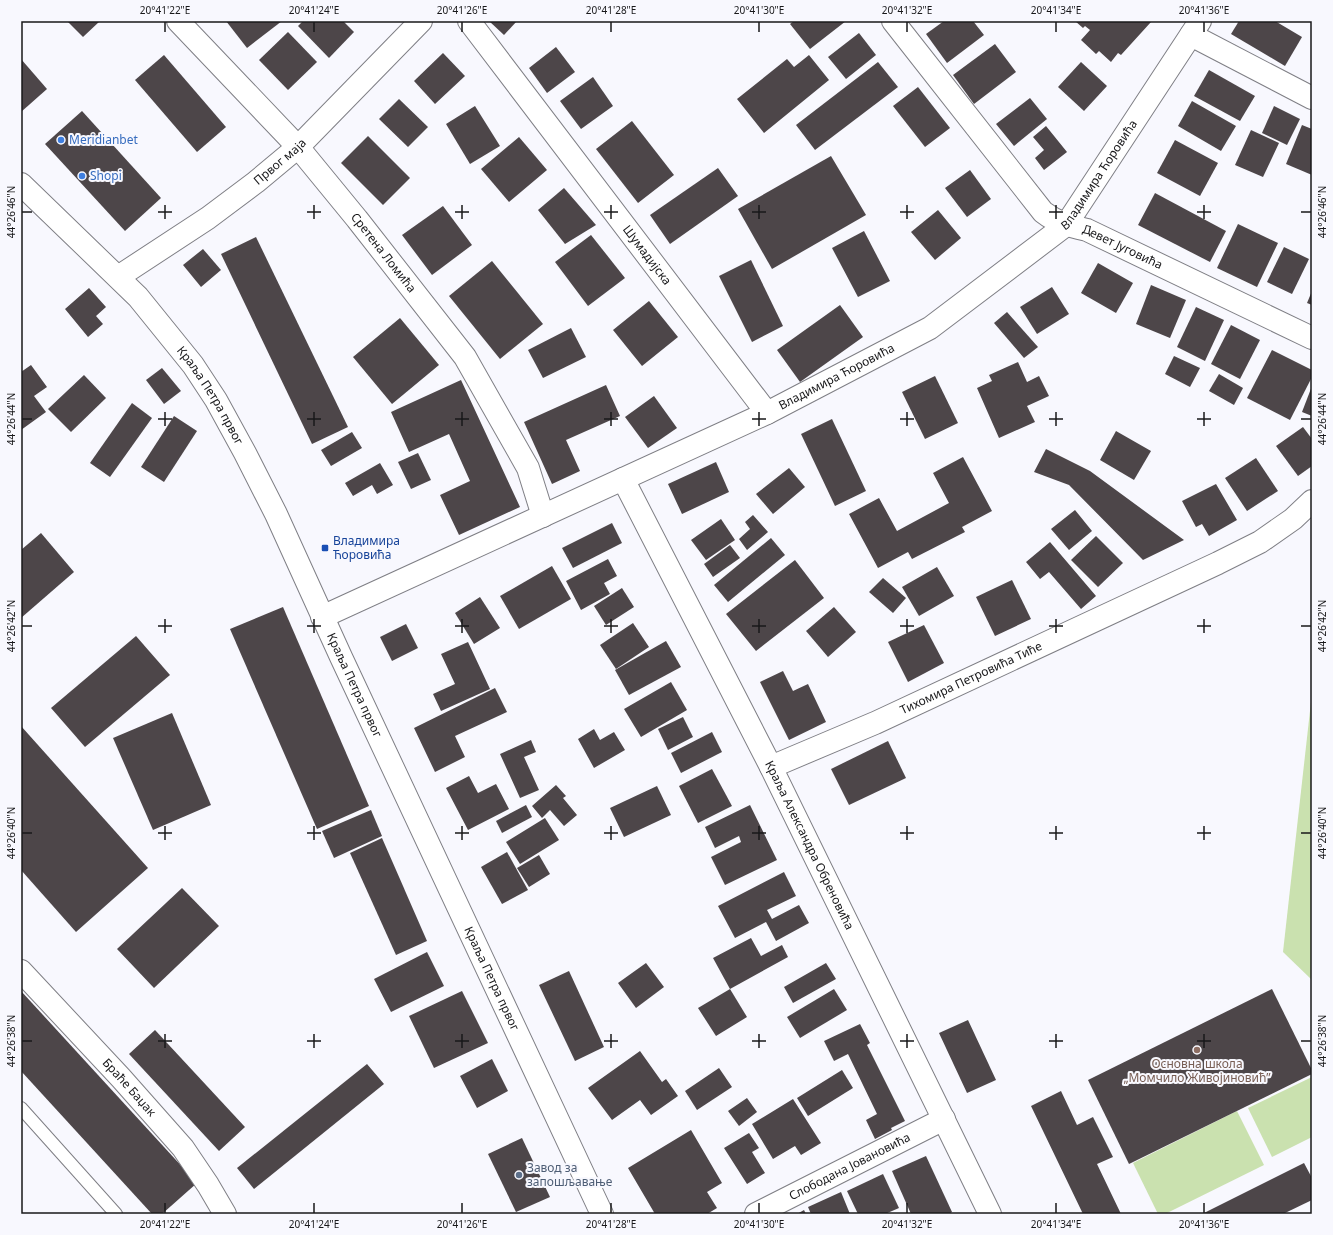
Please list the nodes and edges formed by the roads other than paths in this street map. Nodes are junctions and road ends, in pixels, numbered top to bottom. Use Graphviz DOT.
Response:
graph roads {
  1 [pos="178,21"];
  2 [pos="420,21"];
  3 [pos="468,21"];
  4 [pos="893,21"];
  5 [pos="1196,28"];
  6 [pos="1312,98"];
  7 [pos="298,147"];
  8 [pos="21,184"];
  9 [pos="1066,225"];
  10 [pos="118,276"];
  11 [pos="1312,338"];
  12 [pos="767,413"];
  13 [pos="623,479"];
  14 [pos="1312,501"];
  15 [pos="543,516"];
  16 [pos="322,617"];
  17 [pos="771,767"];
  18 [pos="21,971"];
  19 [pos="21,1108"];
  20 [pos="944,1119"];
  21 [pos="116,1214"];
  22 [pos="225,1214"];
  23 [pos="602,1214"];
  24 [pos="756,1214"];
  25 [pos="990,1214"];
  1 -- 7 [label="street, Сретена Ломића"];
  2 -- 7 [label="street, Првог маја"];
  3 -- 12 [label="street, Шумадијска"];
  4 -- 9 [label="street, Девет Југовића"];
  5 -- 6 [label="street"];
  5 -- 9 [label="street, Владимира Ћоровића"];
  7 -- 10 [label="street, Првог маја"];
  7 -- 15 [label="street, Сретена Ломића"];
  8 -- 10 [label="street, Краља Петра првог"];
  9 -- 11 [label="street, Девет Југовића"];
  9 -- 12 [label="street, Владимира Ћоровића"];
  10 -- 16 [label="street, Краља Петра првог"];
  12 -- 13 [label="street, Владимира Ћоровића"];
  13 -- 15 [label="street, Владимира Ћоровића"];
  13 -- 17 [label="street, Краља Александра Обреновића"];
  14 -- 17 [label="street, Тихомира Петровића Тиће"];
  15 -- 16 [label="street, Владимира Ћоровића"];
  16 -- 23 [label="street, Краља Петра првог"];
  17 -- 20 [label="street, Краља Александра Обреновића"];
  18 -- 22 [label="street, Браће Баџак"];
  19 -- 21 [label="lane"];
  20 -- 24 [label="street, Слободана Јовановића"];
  20 -- 25 [label="street, Краља Александра Обреновића"];
}
